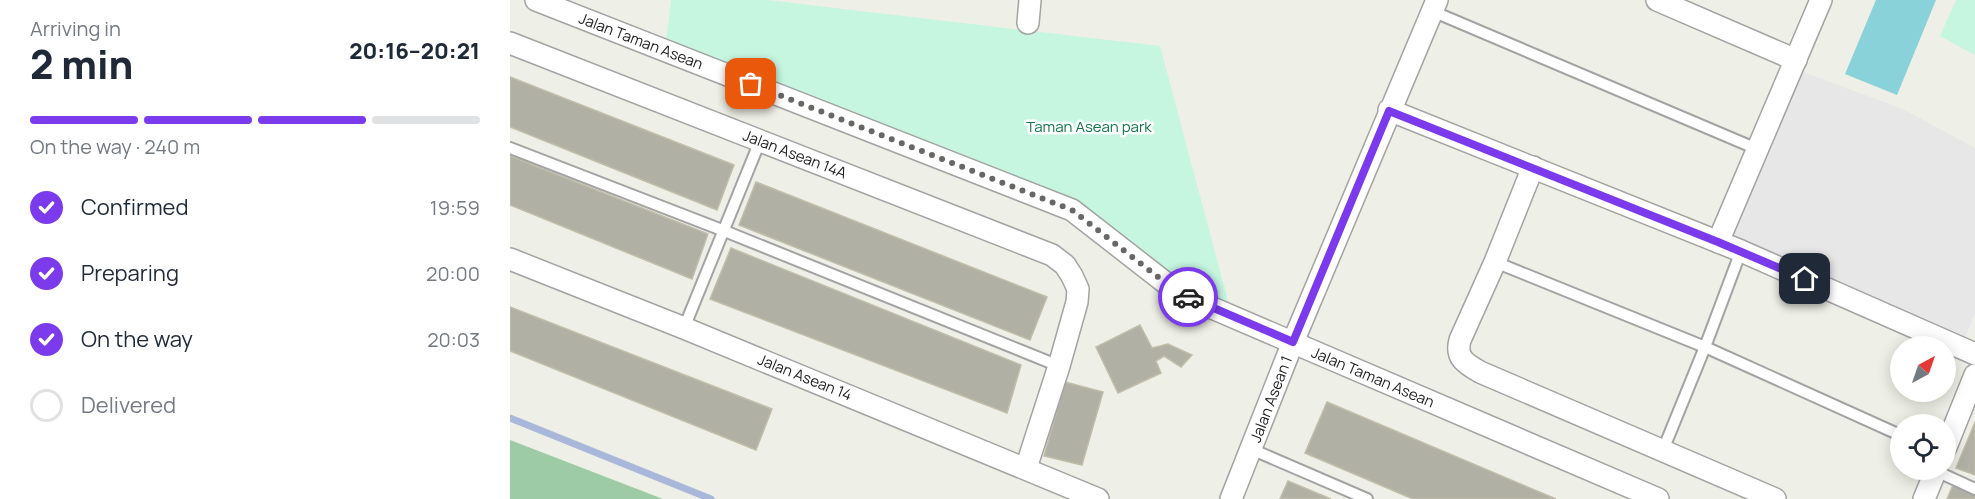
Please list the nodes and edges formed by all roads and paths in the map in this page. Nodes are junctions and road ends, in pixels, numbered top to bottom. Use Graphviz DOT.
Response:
graph roads {
  1 [pos="536,0"];
  2 [pos="1030,0"];
  3 [pos="1657,0"];
  4 [pos="1821,0"];
  5 [pos="1435,6"];
  6 [pos="1028,23"];
  7 [pos="510,43"];
  8 [pos="1796,60"];
  9 [pos="1389,111"];
  10 [pos="760,141"];
  11 [pos="510,148"];
  12 [pos="1757,149"];
  13 [pos="1533,167"];
  14 [pos="723,230"];
  15 [pos="1718,242"];
  16 [pos="1741,251"];
  17 [pos="510,259"];
  18 [pos="1495,262"];
  19 [pos="684,328"];
  20 [pos="1293,342"];
  21 [pos="1706,347"];
  22 [pos="1975,354"];
  23 [pos="1059,366"];
  24 [pos="1975,375"];
  25 [pos="1956,422"];
  26 [pos="1890,430"];
  27 [pos="1251,450"];
  28 [pos="1663,450"];
  29 [pos="1026,468"];
  30 [pos="1932,480"];
  31 [pos="1956,480"];
  32 [pos="1975,489"];
  33 [pos="1098,499"];
  34 [pos="1230,499"];
  35 [pos="1367,499"];
  36 [pos="1658,499"];
  37 [pos="1775,499"];
  38 [pos="1924,499"];
  1 -- 20 [label="street, Jalan Taman Asean"];
  2 -- 6 [label="street"];
  3 -- 8 [label="street"];
  4 -- 8 [label="street"];
  5 -- 9 [label="street, Jalan Asean 1"];
  5 -- 12 [label="lane"];
  7 -- 10 [label="street, Jalan Asean 14A"];
  8 -- 12 [label="street"];
  9 -- 13 [label="street"];
  9 -- 20 [label="street, Jalan Asean 1"];
  10 -- 14 [label="lane"];
  10 -- 23 [label="street, Jalan Asean 14A"];
  11 -- 14 [label="lane"];
  12 -- 15 [label="street"];
  13 -- 15 [label="street"];
  13 -- 18 [label="street"];
  14 -- 19 [label="lane"];
  14 -- 23 [label="lane"];
  15 -- 16 [label="street"];
  16 -- 21 [label="lane"];
  16 -- 22 [label="street"];
  17 -- 19 [label="street, Jalan Asean 14"];
  18 -- 21 [label="lane"];
  18 -- 28 [label="street"];
  19 -- 29 [label="street, Jalan Asean 14"];
  20 -- 27 [label="street, Jalan Asean 1"];
  20 -- 36 [label="street, Jalan Taman Asean"];
  21 -- 26 [label="lane"];
  21 -- 28 [label="lane"];
  23 -- 29 [label="street"];
  24 -- 25 [label="street"];
  27 -- 34 [label="street, Jalan Asean 1"];
  27 -- 35 [label="lane"];
  28 -- 37 [label="street"];
  29 -- 33 [label="street, Jalan Asean 14"];
  30 -- 38 [label="street"];
  31 -- 32 [label="lane"];
}
